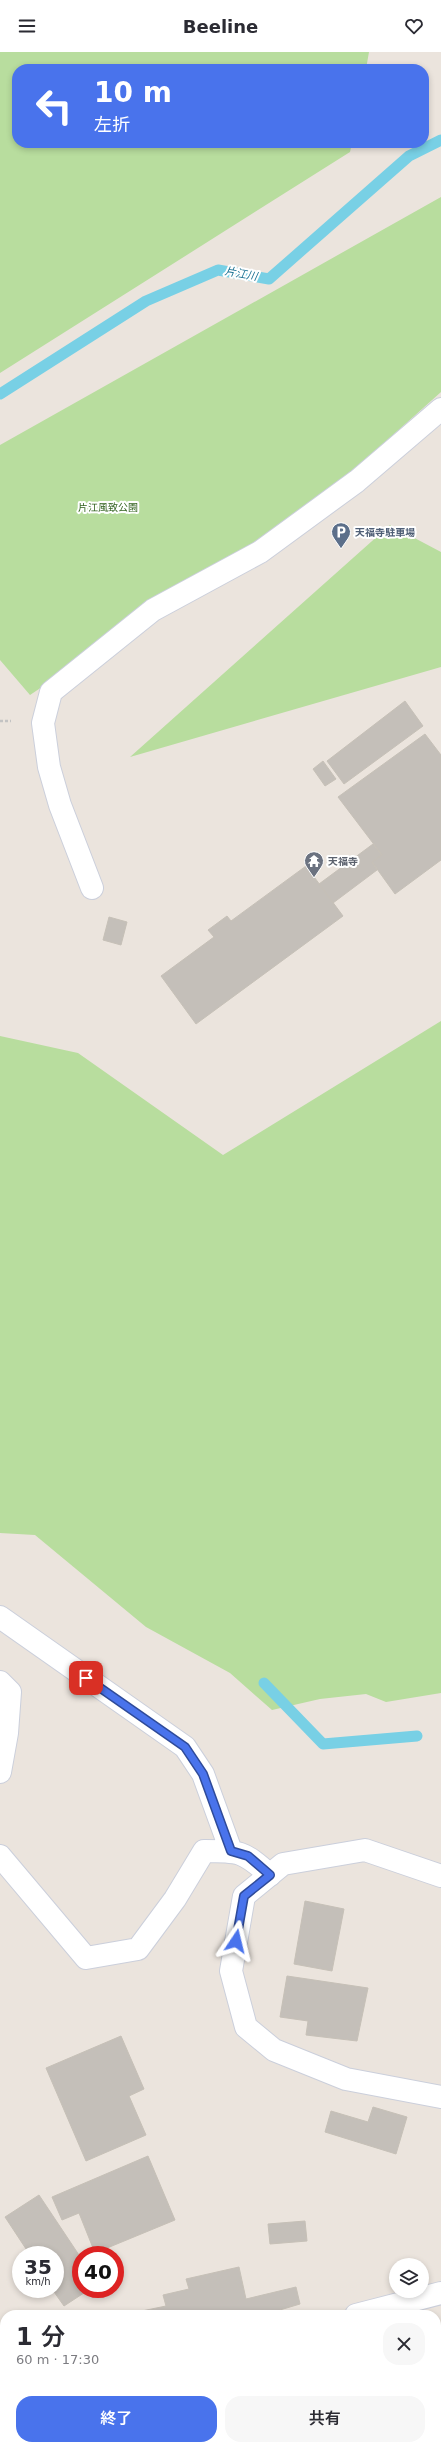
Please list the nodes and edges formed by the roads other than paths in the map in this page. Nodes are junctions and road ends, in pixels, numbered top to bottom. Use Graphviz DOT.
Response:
graph roads {
  1 [pos="441,409"];
  2 [pos="92,888"];
  3 [pos="0,1617"];
  4 [pos="0,1682"];
  5 [pos="0,1772"];
  6 [pos="231,1851"];
  7 [pos="0,1856"];
  8 [pos="270,1875"];
  9 [pos="441,1876"];
  10 [pos="437,2094"];
  11 [pos="441,2293"];
  12 [pos="375,2310"];
  1 -- 2 [label="street"];
  3 -- 6 [label="street"];
  4 -- 5 [label="street"];
  6 -- 7 [label="street"];
  6 -- 8 [label="street"];
  8 -- 9 [label="street"];
  8 -- 10 [label="street"];
  11 -- 12 [label="street"];
}
